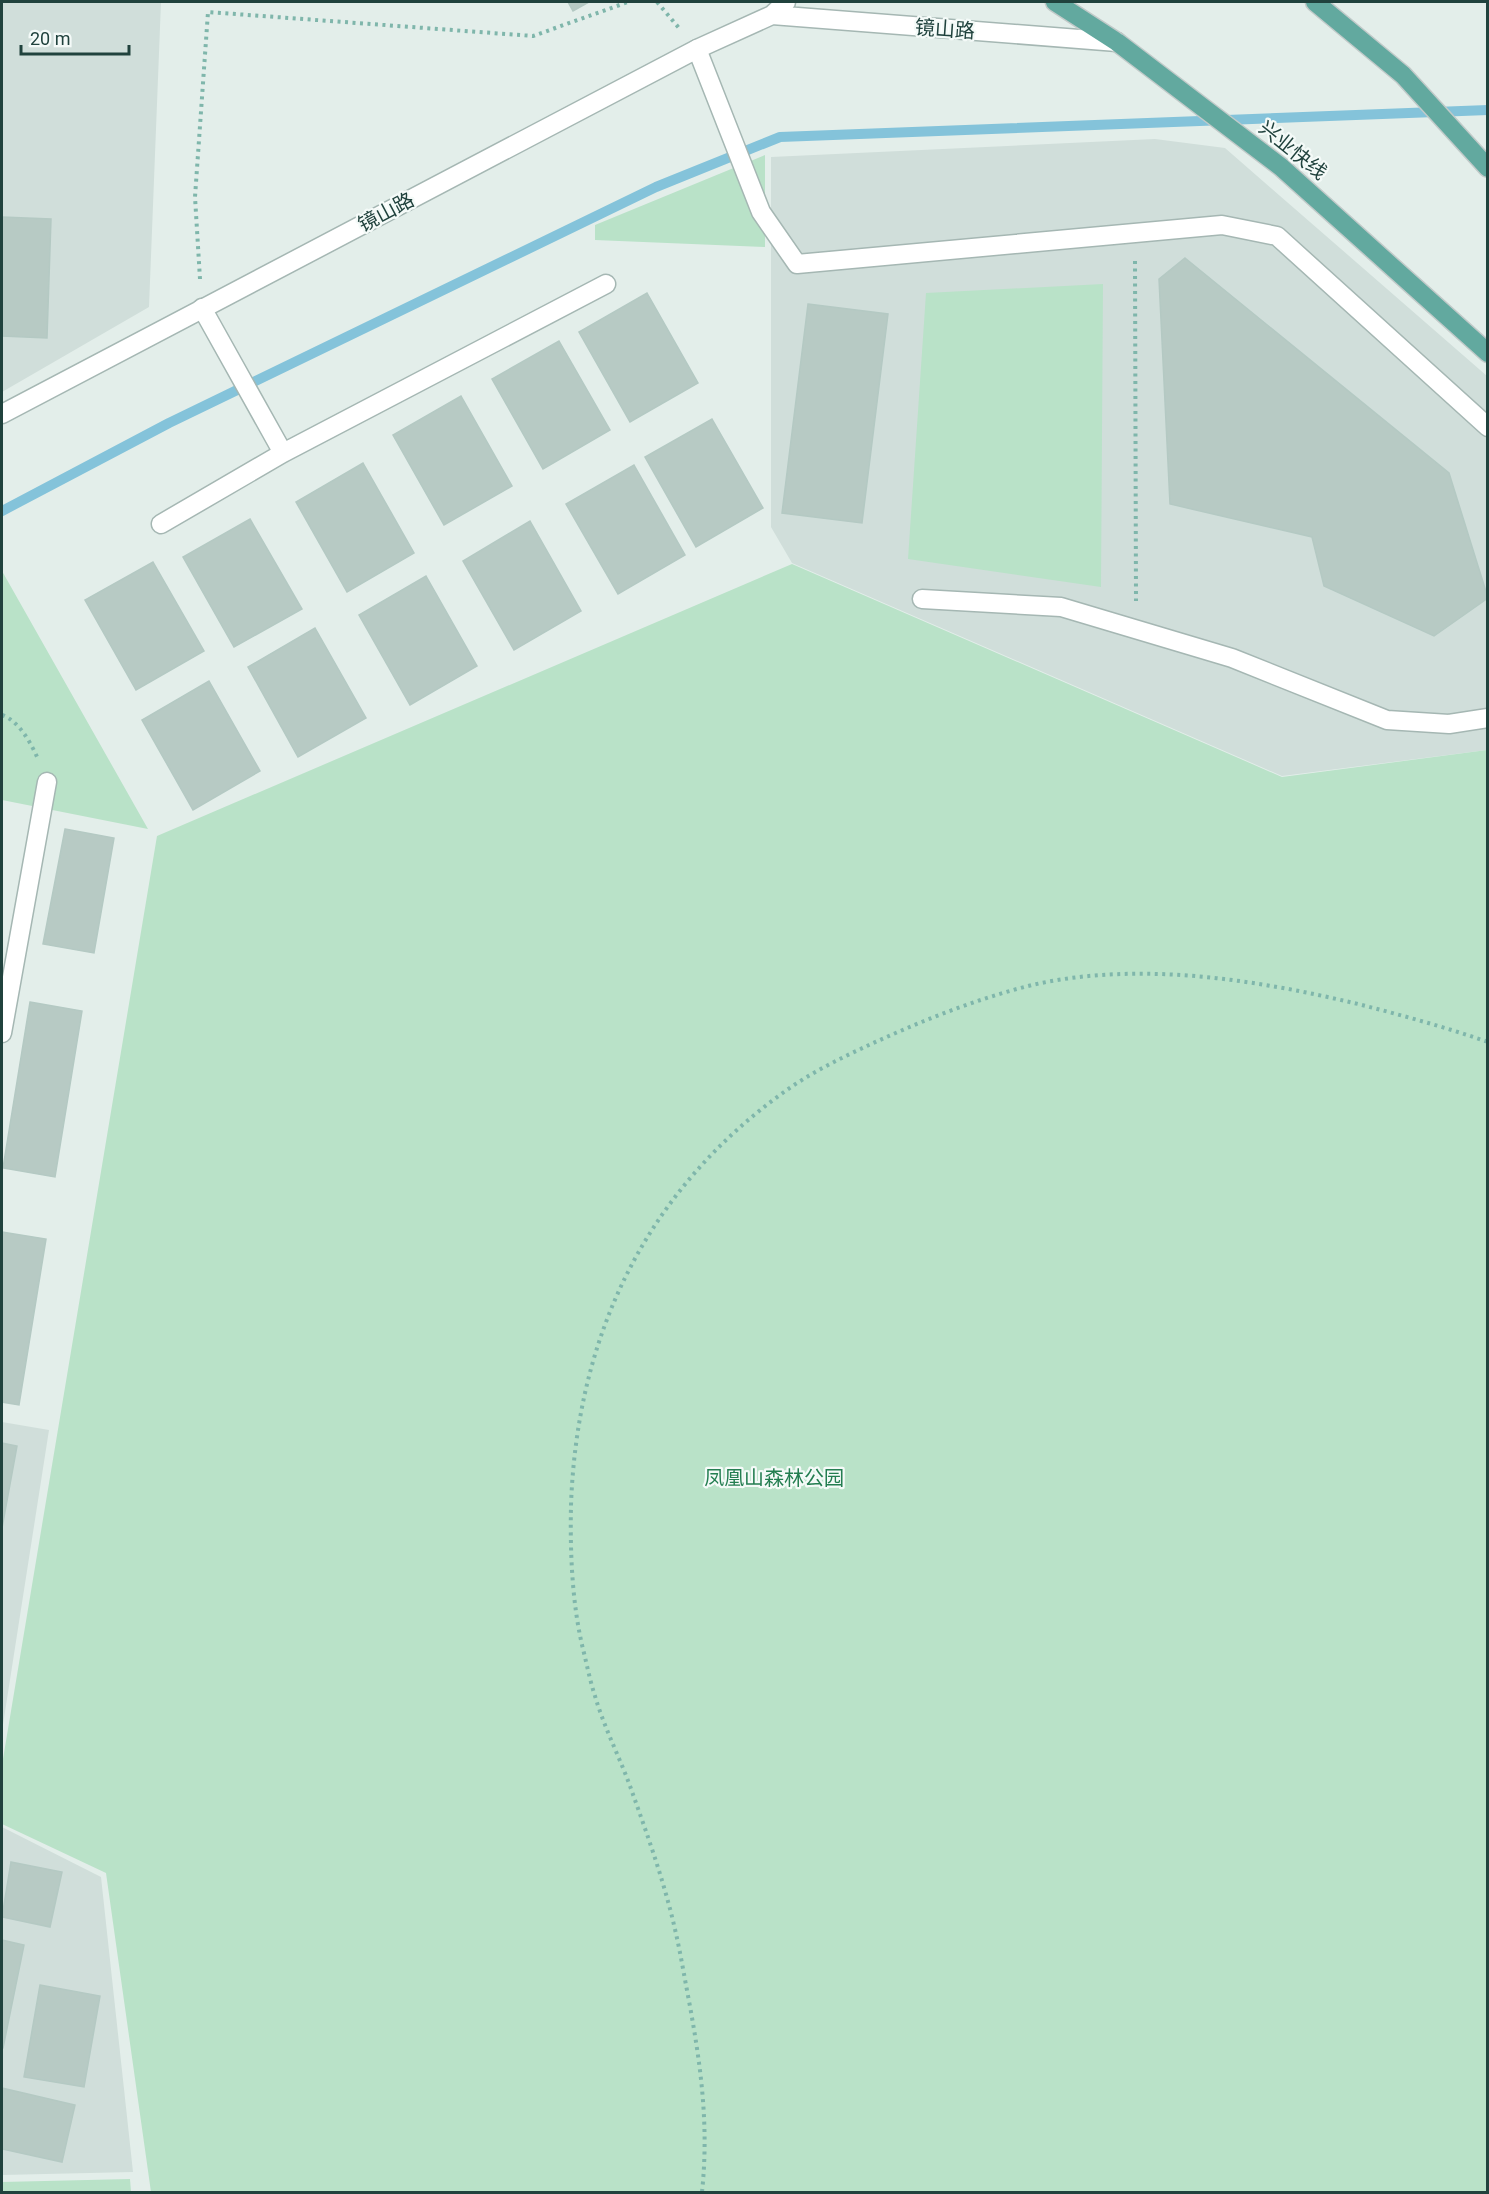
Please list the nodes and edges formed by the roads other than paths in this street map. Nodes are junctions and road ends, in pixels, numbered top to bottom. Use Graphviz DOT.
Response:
graph roads {
  1 [pos="786,2"];
  2 [pos="1054,2"];
  3 [pos="1315,2"];
  4 [pos="772,15"];
  5 [pos="1117,42"];
  6 [pos="697,49"];
  7 [pos="1488,168"];
  8 [pos="606,284"];
  9 [pos="202,308"];
  10 [pos="1488,353"];
  11 [pos="2,414"];
  12 [pos="1488,427"];
  13 [pos="283,453"];
  14 [pos="161,524"];
  15 [pos="922,599"];
  16 [pos="1488,718"];
  17 [pos="47,782"];
  18 [pos="2,1033"];
  1 -- 4 [label="street, 镜山路"];
  2 -- 5 [label="main road, 兴业快线"];
  3 -- 7 [label="main road"];
  4 -- 5 [label="street, 镜山路"];
  4 -- 6 [label="street, 镜山路"];
  5 -- 10 [label="main road, 兴业快线"];
  6 -- 9 [label="street, 镜山路"];
  6 -- 12 [label="street"];
  8 -- 13 [label="street"];
  9 -- 11 [label="street, 镜山路"];
  9 -- 13 [label="street"];
  13 -- 14 [label="street"];
  15 -- 16 [label="street"];
  17 -- 18 [label="street"];
}
